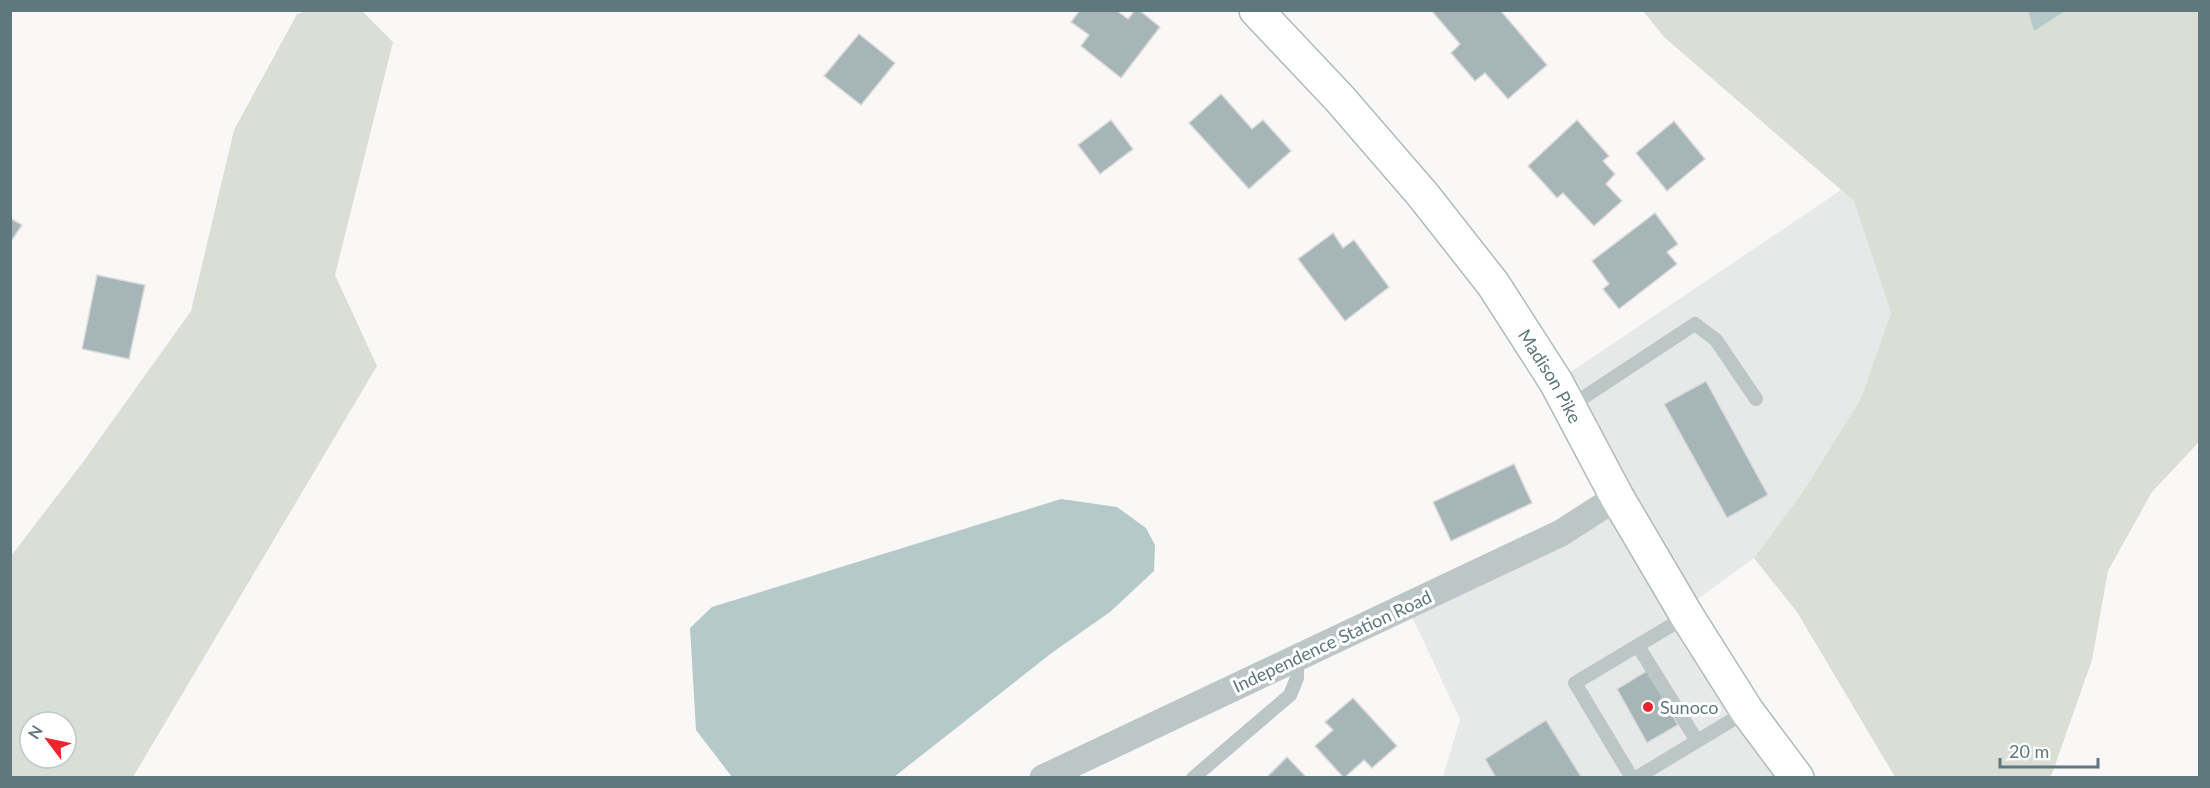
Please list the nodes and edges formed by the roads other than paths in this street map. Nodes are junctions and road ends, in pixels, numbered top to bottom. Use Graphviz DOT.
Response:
graph roads {
  1 [pos="1256,10"];
  2 [pos="1756,399"];
  3 [pos="1569,407"];
  4 [pos="1617,497"];
  5 [pos="1687,616"];
  6 [pos="1638,646"];
  7 [pos="1297,658"];
  8 [pos="1747,711"];
  9 [pos="1697,741"];
  10 [pos="1043,777"];
  11 [pos="1193,777"];
  12 [pos="1634,777"];
  13 [pos="1797,777"];
  1 -- 3 [label="main road, Madison Pike"];
  2 -- 3 [label="lane"];
  3 -- 4 [label="main road, Madison Pike"];
  4 -- 5 [label="main road, Madison Pike"];
  4 -- 7 [label="street, Independence Station Road"];
  5 -- 6 [label="lane"];
  5 -- 8 [label="main road, Madison Pike"];
  6 -- 9 [label="lane"];
  6 -- 12 [label="lane"];
  7 -- 10 [label="street, Independence Station Road"];
  7 -- 11 [label="lane"];
  8 -- 9 [label="lane"];
  8 -- 13 [label="main road, Madison Pike"];
  9 -- 12 [label="lane"];
}
